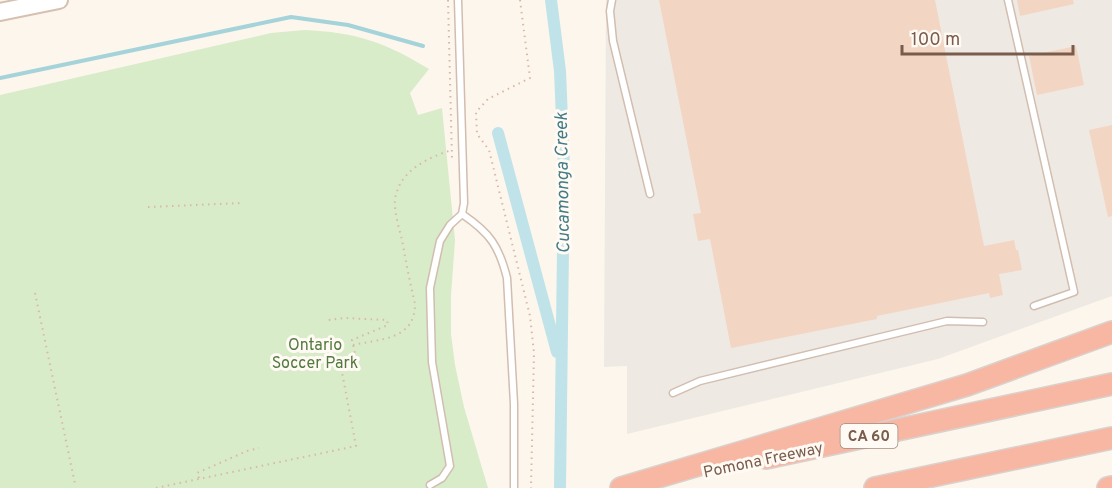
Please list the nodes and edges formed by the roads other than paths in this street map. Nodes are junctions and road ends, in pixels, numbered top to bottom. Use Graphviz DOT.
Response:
graph roads {
  1 [pos="59,0"];
  2 [pos="458,0"];
  3 [pos="612,0"];
  4 [pos="1008,0"];
  5 [pos="0,12"];
  6 [pos="650,194"];
  7 [pos="462,214"];
  8 [pos="1034,306"];
  9 [pos="983,322"];
  10 [pos="1112,332"];
  11 [pos="1112,384"];
  12 [pos="674,393"];
  13 [pos="1112,438"];
  14 [pos="430,485"];
  15 [pos="514,488"];
  16 [pos="621,488"];
  17 [pos="626,488"];
  18 [pos="875,488"];
  1 -- 5 [label="street"];
  2 -- 7 [label="lane"];
  3 -- 6 [label="lane"];
  4 -- 8 [label="lane"];
  7 -- 14 [label="lane"];
  7 -- 15 [label="lane"];
  9 -- 12 [label="lane"];
  10 -- 16 [label="highway"];
  11 -- 17 [label="highway, Pomona Freeway / CA 60"];
  13 -- 18 [label="highway"];
}
